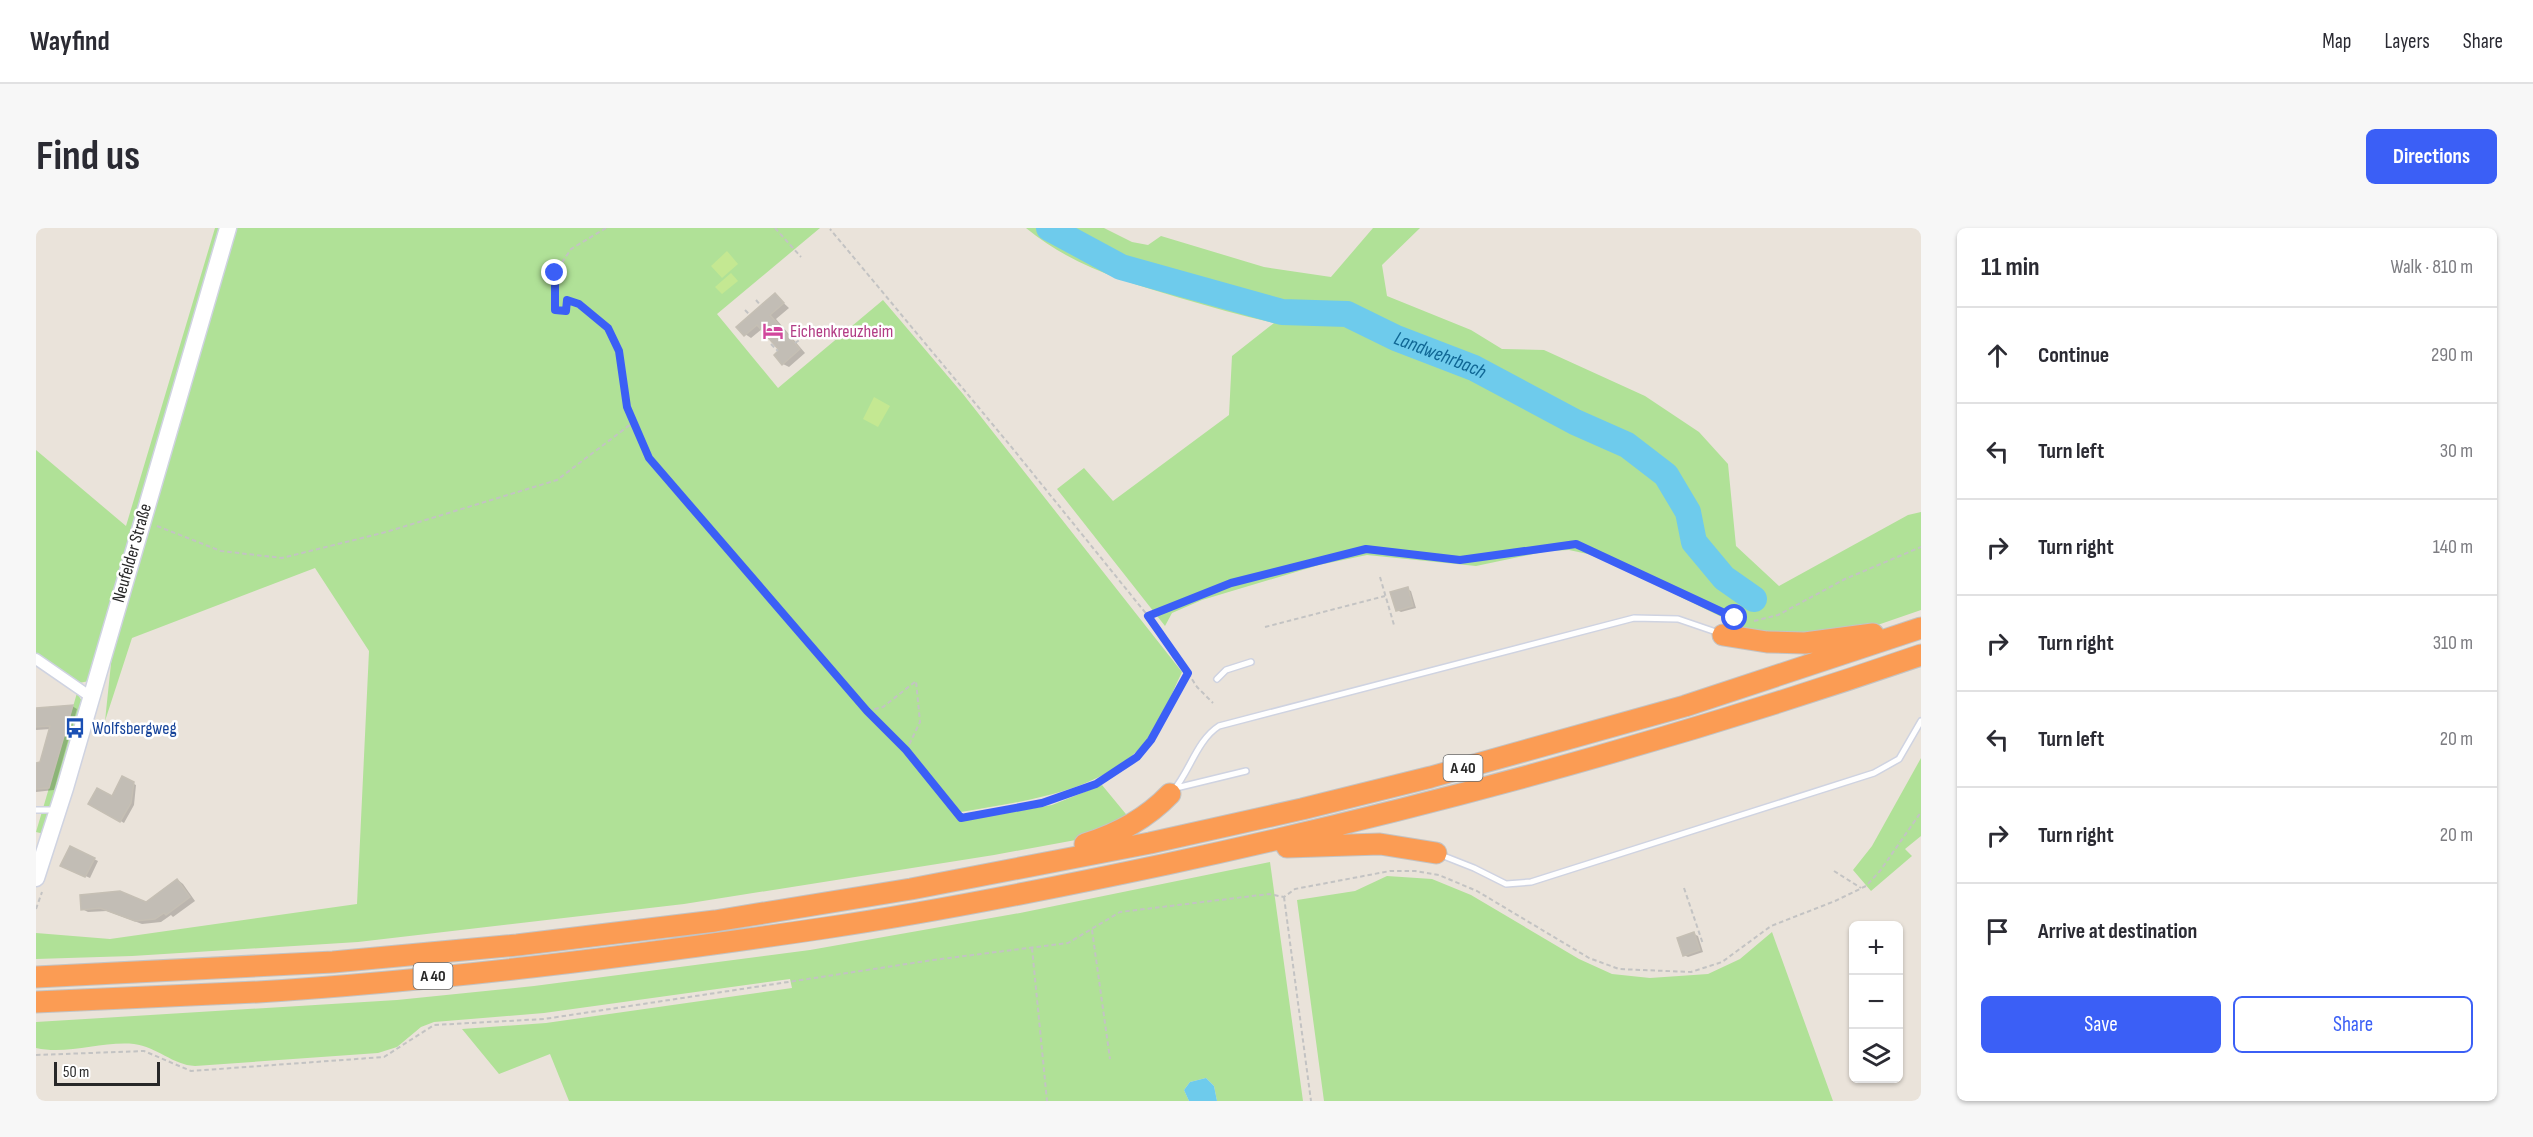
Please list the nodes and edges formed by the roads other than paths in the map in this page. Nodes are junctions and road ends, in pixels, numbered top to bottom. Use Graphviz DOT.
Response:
graph roads {
  1 [pos="228,228"];
  2 [pos="1921,628"];
  3 [pos="1723,634"];
  4 [pos="1921,655"];
  5 [pos="36,659"];
  6 [pos="1251,662"];
  7 [pos="1217,679"];
  8 [pos="91,697"];
  9 [pos="1921,721"];
  10 [pos="1246,771"];
  11 [pos="1173,791"];
  12 [pos="36,810"];
  13 [pos="58,810"];
  14 [pos="1236,849"];
  15 [pos="1436,853"];
  16 [pos="996,873"];
  17 [pos="36,878"];
  18 [pos="36,977"];
  19 [pos="36,1002"];
  1 -- 8 [label="main road, Neufelder Straße"];
  2 -- 3 [label="highway"];
  2 -- 16 [label="highway, A 40"];
  3 -- 11 [label="lane"];
  4 -- 14 [label="highway, A 40"];
  5 -- 8 [label="street"];
  6 -- 7 [label="lane"];
  8 -- 13 [label="main road, Neufelder Straße"];
  9 -- 15 [label="lane"];
  10 -- 11 [label="lane"];
  11 -- 16 [label="highway"];
  12 -- 13 [label="lane"];
  13 -- 17 [label="main road, Neufelder Straße"];
  14 -- 15 [label="highway"];
  14 -- 19 [label="highway, A 40"];
  16 -- 18 [label="highway, A 40"];
}
